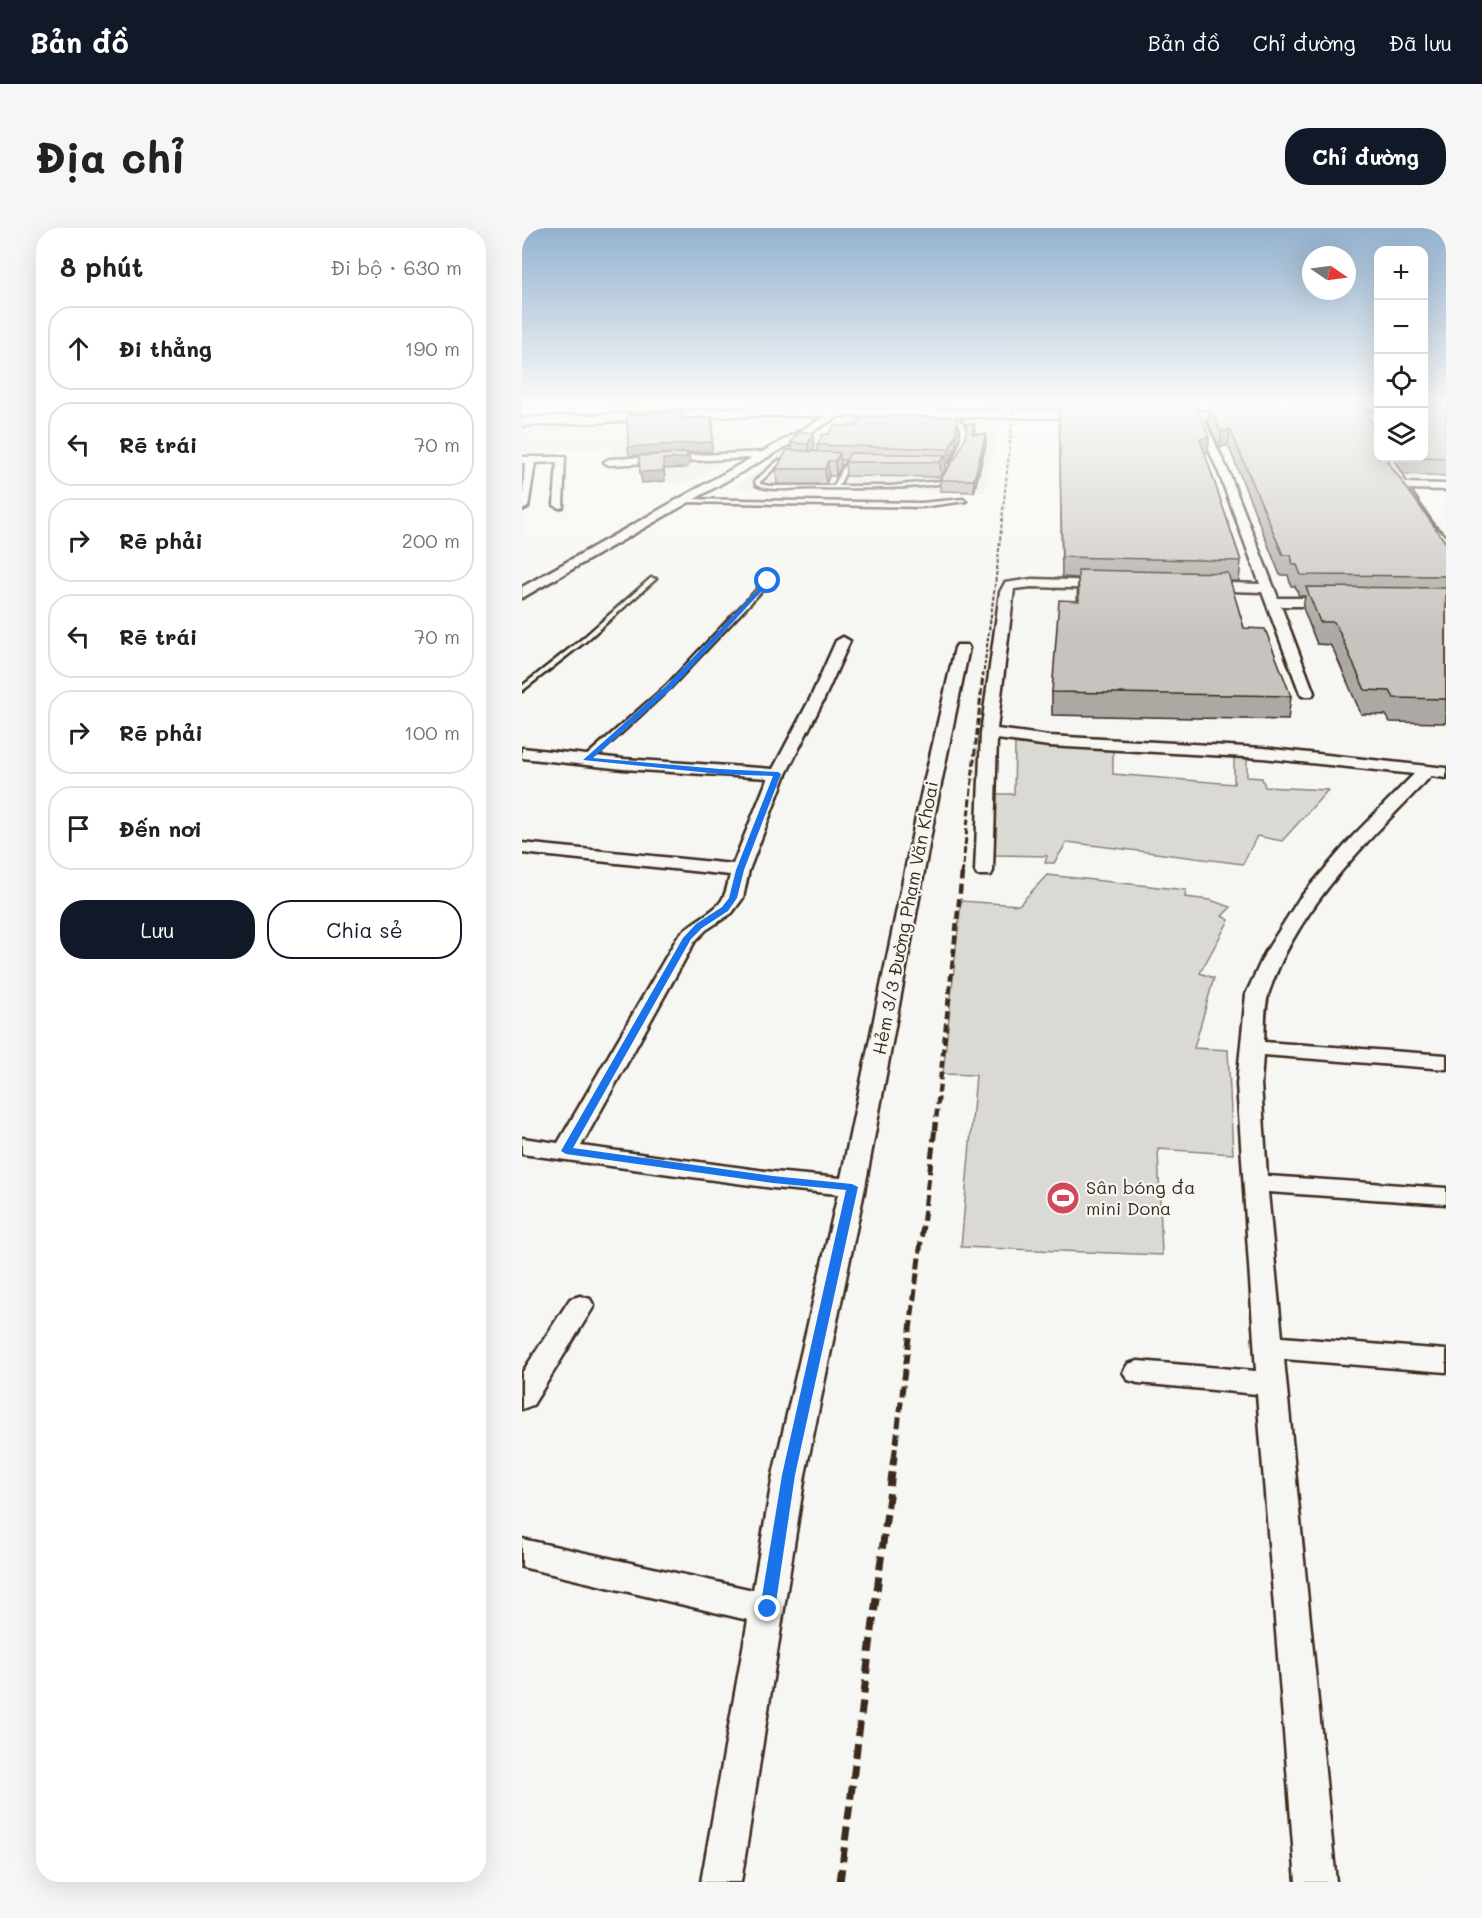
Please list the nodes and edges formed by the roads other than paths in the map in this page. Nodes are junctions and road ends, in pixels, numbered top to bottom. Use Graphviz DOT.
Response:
graph roads {
  1 [pos="529,480"];
  2 [pos="561,480"];
  3 [pos="719,480"];
  4 [pos="760,480"];
  5 [pos="838,480"];
  6 [pos="942,480"];
  7 [pos="1227,480"];
  8 [pos="1401,480"];
  9 [pos="1404,486"];
  10 [pos="1446,487"];
  11 [pos="835,488"];
  12 [pos="560,493"];
  13 [pos="548,494"];
  14 [pos="684,500"];
  15 [pos="963,501"];
  16 [pos="559,506"];
  17 [pos="523,507"];
  18 [pos="1446,542"];
  19 [pos="653,579"];
  20 [pos="768,581"];
  21 [pos="1127,585"];
  22 [pos="1186,586"];
  23 [pos="522,593"];
  24 [pos="1271,595"];
  25 [pos="1342,602"];
  26 [pos="843,641"];
  27 [pos="962,648"];
  28 [pos="522,689"];
  29 [pos="1307,693"];
  30 [pos="988,733"];
  31 [pos="522,753"];
  32 [pos="587,760"];
  33 [pos="1436,773"];
  34 [pos="778,774"];
  35 [pos="522,848"];
  36 [pos="740,870"];
  37 [pos="984,871"];
  38 [pos="1252,1048"];
  39 [pos="1446,1062"];
  40 [pos="522,1146"];
  41 [pos="566,1151"];
  42 [pos="1255,1183"];
  43 [pos="852,1187"];
  44 [pos="1446,1196"];
  45 [pos="580,1306"];
  46 [pos="1269,1347"];
  47 [pos="1446,1361"];
  48 [pos="1137,1372"];
  49 [pos="1271,1383"];
  50 [pos="522,1397"];
  51 [pos="522,1553"];
  52 [pos="768,1609"];
  53 [pos="721,1882"];
  54 [pos="1316,1882"];
  1 -- 17 [label="street"];
  2 -- 12 [label="street"];
  3 -- 14 [label="street"];
  4 -- 11 [label="lane"];
  5 -- 11 [label="lane"];
  6 -- 11 [label="lane"];
  7 -- 24 [label="street"];
  8 -- 9 [label="street"];
  9 -- 10 [label="street"];
  9 -- 18 [label="street"];
  12 -- 13 [label="street"];
  12 -- 16 [label="street"];
  14 -- 15 [label="lane"];
  14 -- 23 [label="street"];
  19 -- 28 [label="lane"];
  20 -- 32 [label="lane"];
  21 -- 30 [label="street"];
  22 -- 24 [label="street"];
  24 -- 25 [label="street"];
  24 -- 29 [label="street"];
  26 -- 34 [label="street"];
  27 -- 43 [label="street, Hẻm 3/3 Đường Phạm Văn Khoai"];
  30 -- 33 [label="street"];
  30 -- 37 [label="street"];
  31 -- 32 [label="street"];
  32 -- 34 [label="street"];
  33 -- 38 [label="street"];
  34 -- 36 [label="street"];
  35 -- 36 [label="street"];
  36 -- 41 [label="street"];
  38 -- 39 [label="street"];
  38 -- 42 [label="street"];
  40 -- 41 [label="street"];
  41 -- 43 [label="street"];
  42 -- 44 [label="street"];
  42 -- 46 [label="street"];
  43 -- 52 [label="street, Hẻm 3/3 Đường Phạm Văn Khoai"];
  45 -- 50 [label="street"];
  46 -- 47 [label="street"];
  46 -- 49 [label="street"];
  48 -- 49 [label="street"];
  49 -- 54 [label="street"];
  51 -- 52 [label="street"];
  52 -- 53 [label="street, Hẻm 3/3 Đường Phạm Văn Khoai"];
}
